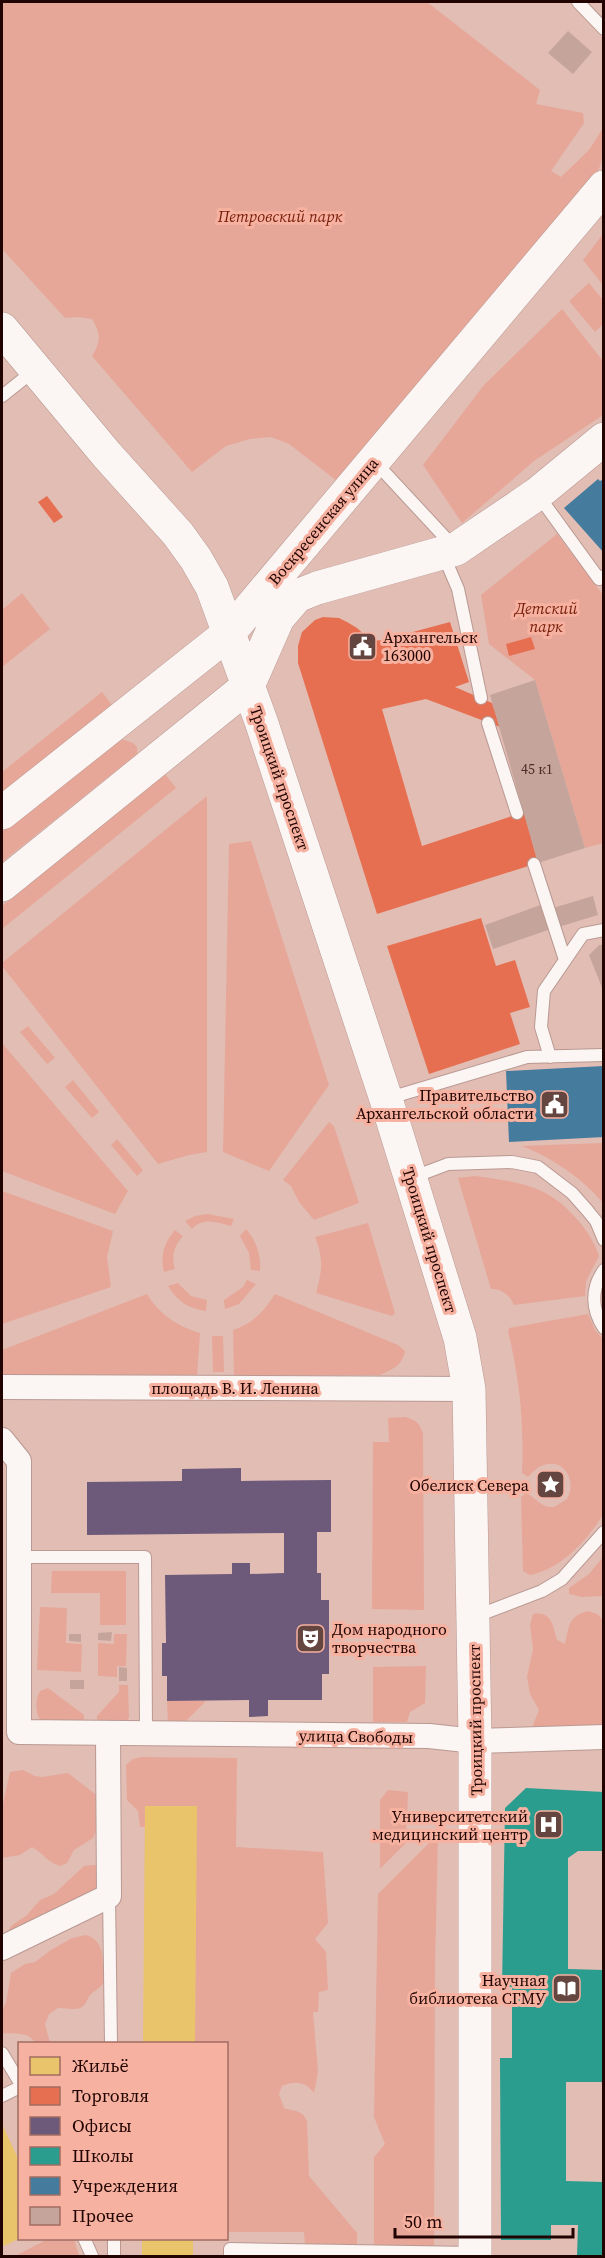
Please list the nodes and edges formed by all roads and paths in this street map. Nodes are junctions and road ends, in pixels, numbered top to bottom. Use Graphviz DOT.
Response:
graph roads {
  1 [pos="578,2"];
  2 [pos="603,28"];
  3 [pos="603,187"];
  4 [pos="2,329"];
  5 [pos="36,369"];
  6 [pos="2,396"];
  7 [pos="603,439"];
  8 [pos="374,460"];
  9 [pos="537,494"];
  10 [pos="449,551"];
  11 [pos="603,576"];
  12 [pos="229,633"];
  13 [pos="248,687"];
  14 [pos="481,698"];
  15 [pos="488,723"];
  16 [pos="2,813"];
  17 [pos="517,813"];
  18 [pos="534,864"];
  19 [pos="2,885"];
  20 [pos="603,930"];
  21 [pos="565,960"];
  22 [pos="603,1055"];
  23 [pos="550,1057"];
  24 [pos="386,1099"];
  25 [pos="411,1178"];
  26 [pos="603,1240"];
  27 [pos="603,1270"];
  28 [pos="603,1328"];
  29 [pos="2,1387"];
  30 [pos="469,1389"];
  31 [pos="2,1440"];
  32 [pos="603,1533"];
  33 [pos="19,1557"];
  34 [pos="473,1617"];
  35 [pos="108,1733"];
  36 [pos="146,1733"];
  37 [pos="603,1737"];
  38 [pos="476,1741"];
  39 [pos="109,1896"];
  40 [pos="2,1948"];
  41 [pos="111,2042"];
  42 [pos="2,2053"];
  43 [pos="18,2081"];
  44 [pos="18,2086"];
  45 [pos="2,2096"];
  46 [pos="85,2240"];
  47 [pos="114,2240"];
  48 [pos="338,2254"];
  49 [pos="475,2255"];
  50 [pos="92,2256"];
  51 [pos="114,2256"];
  52 [pos="230,2256"];
  1 -- 2 [label="lane"];
  3 -- 8 [label="main road, Воскресенская улица"];
  4 -- 5 [label="main road, Троицкий проспект"];
  5 -- 6 [label="lane"];
  5 -- 12 [label="main road, Троицкий проспект"];
  7 -- 9 [label="main road, Воскресенская улица"];
  8 -- 10 [label="lane"];
  8 -- 12 [label="main road, Воскресенская улица"];
  9 -- 10 [label="main road, Воскресенская улица"];
  9 -- 11 [label="lane"];
  10 -- 13 [label="main road, Воскресенская улица"];
  10 -- 14 [label="lane"];
  12 -- 13 [label="main road, Троицкий проспект"];
  12 -- 16 [label="main road, Воскресенская улица"];
  13 -- 19 [label="main road, Воскресенская улица"];
  13 -- 24 [label="main road, Троицкий проспект"];
  15 -- 17 [label="lane"];
  18 -- 21 [label="lane"];
  20 -- 21 [label="lane"];
  21 -- 23 [label="lane"];
  22 -- 23 [label="lane"];
  23 -- 24 [label="lane"];
  24 -- 25 [label="main road, Троицкий проспект"];
  25 -- 26 [label="lane"];
  25 -- 30 [label="main road, Троицкий проспект"];
  27 -- 28 [label="lane"];
  29 -- 30 [label="street, площадь В. И. Ленина"];
  30 -- 34 [label="main road, Троицкий проспект"];
  31 -- 33 [label="street"];
  32 -- 34 [label="lane"];
  33 -- 35 [label="street, улица Свободы"];
  33 -- 36 [label="lane"];
  34 -- 38 [label="main road, Троицкий проспект"];
  35 -- 36 [label="street, улица Свободы"];
  35 -- 39 [label="street"];
  36 -- 38 [label="street, улица Свободы"];
  37 -- 38 [label="street, улица Свободы"];
  38 -- 49 [label="main road, Троицкий проспект"];
  39 -- 40 [label="street"];
  39 -- 41 [label="lane"];
  42 -- 43 [label="lane"];
  44 -- 45 [label="lane"];
  46 -- 50 [label="lane"];
  47 -- 51 [label="lane"];
  48 -- 49 [label="lane"];
  48 -- 52 [label="lane"];
}
